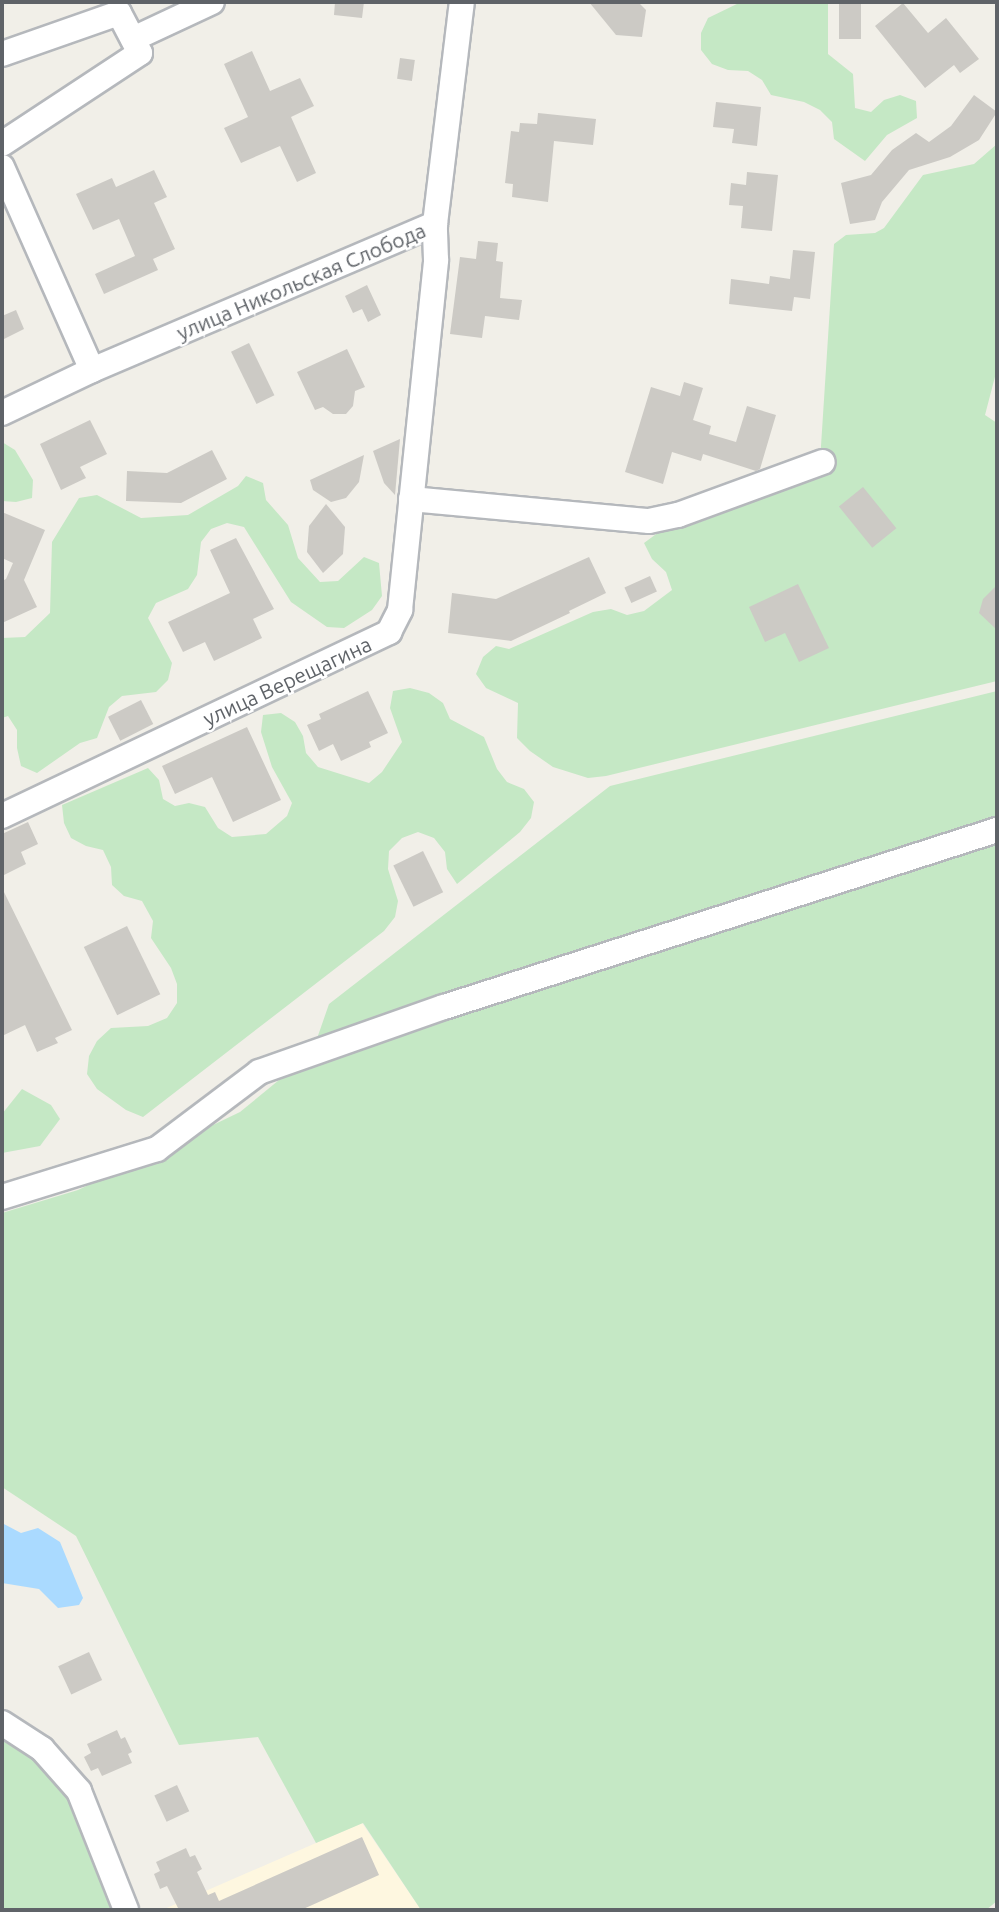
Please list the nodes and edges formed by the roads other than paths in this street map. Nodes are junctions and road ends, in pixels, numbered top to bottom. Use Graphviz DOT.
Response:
graph roads {
  1 [pos="212,2"];
  2 [pos="462,2"];
  3 [pos="133,39"];
  4 [pos="2,54"];
  5 [pos="2,144"];
  6 [pos="2,167"];
  7 [pos="435,224"];
  8 [pos="92,370"];
  9 [pos="2,413"];
  10 [pos="823,463"];
  11 [pos="411,499"];
  12 [pos="2,816"];
  13 [pos="997,830"];
  14 [pos="2,1197"];
  15 [pos="2,1723"];
  16 [pos="127,1910"];
  1 -- 3 [label="street"];
  2 -- 7 [label="street, улица Никольская Слобода"];
  3 -- 4 [label="street"];
  3 -- 5 [label="street"];
  6 -- 8 [label="street"];
  7 -- 8 [label="street, улица Никольская Слобода"];
  7 -- 11 [label="street, улица Верещагина"];
  8 -- 9 [label="street, улица Никольская Слобода"];
  10 -- 11 [label="street"];
  11 -- 12 [label="street, улица Верещагина"];
  13 -- 14 [label="street"];
  15 -- 16 [label="street"];
}
